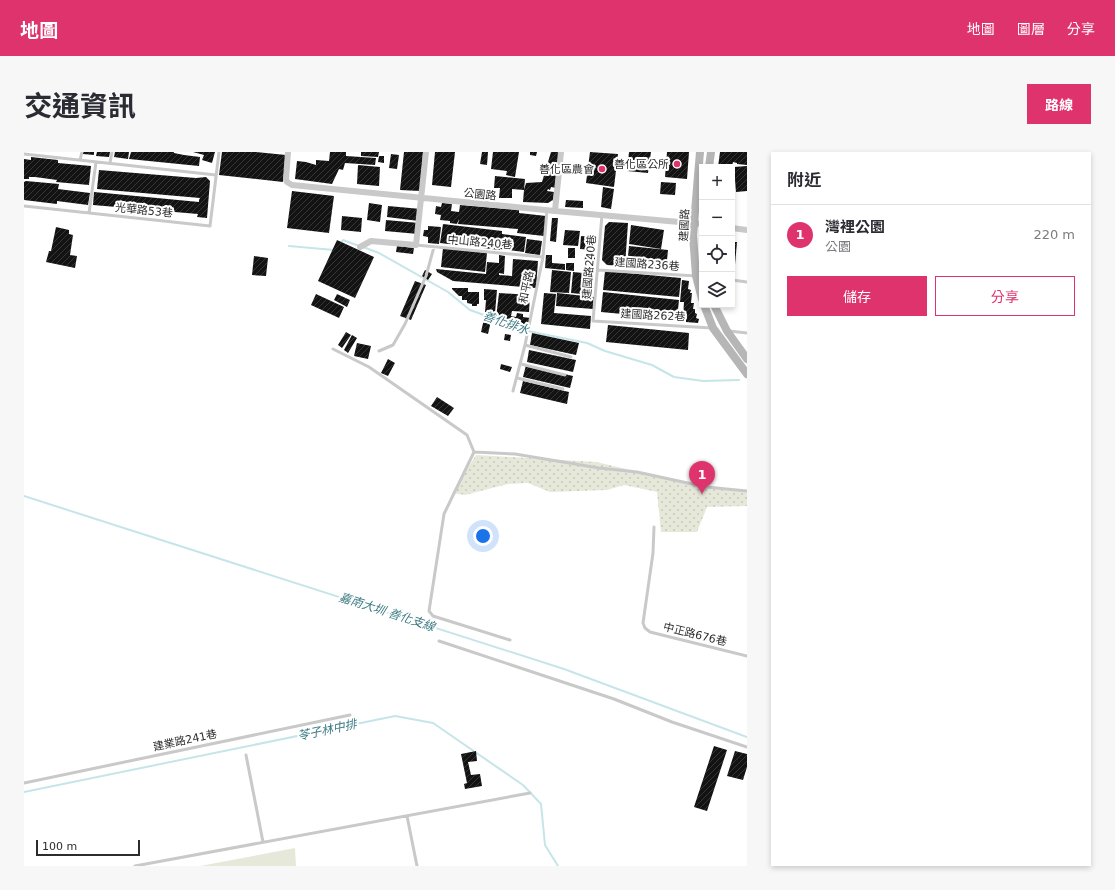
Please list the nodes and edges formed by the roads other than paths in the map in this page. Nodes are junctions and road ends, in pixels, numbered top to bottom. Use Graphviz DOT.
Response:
graph roads {
  1 [pos="82,152"];
  2 [pos="112,152"];
  3 [pos="219,152"];
  4 [pos="288,152"];
  5 [pos="426,152"];
  6 [pos="561,152"];
  7 [pos="700,152"];
  8 [pos="710,152"];
  9 [pos="24,154"];
  10 [pos="80,160"];
  11 [pos="96,162"];
  12 [pos="110,163"];
  13 [pos="709,164"];
  14 [pos="216,174"];
  15 [pos="421,198"];
  16 [pos="24,206"];
  17 [pos="547,210"];
  18 [pos="555,211"];
  19 [pos="89,213"];
  20 [pos="602,215"];
  21 [pos="698,224"];
  22 [pos="735,228"];
  23 [pos="747,230"];
  24 [pos="416,245"];
  25 [pos="360,247"];
  26 [pos="434,247"];
  27 [pos="543,257"];
  28 [pos="598,270"];
  29 [pos="696,276"];
  30 [pos="735,280"];
  31 [pos="747,282"];
  32 [pos="699,288"];
  33 [pos="705,308"];
  34 [pos="716,308"];
  35 [pos="593,321"];
  36 [pos="712,328"];
  37 [pos="727,331"];
  38 [pos="747,333"];
  39 [pos="525,345"];
  40 [pos="333,349"];
  41 [pos="379,351"];
  42 [pos="570,357"];
  43 [pos="747,359"];
  44 [pos="521,364"];
  45 [pos="747,374"];
  46 [pos="565,375"];
  47 [pos="517,378"];
  48 [pos="563,389"];
  49 [pos="513,391"];
  50 [pos="474,452"];
  51 [pos="747,491"];
  52 [pos="654,527"];
  53 [pos="510,640"];
  54 [pos="439,641"];
  55 [pos="747,656"];
  56 [pos="350,715"];
  57 [pos="747,747"];
  58 [pos="246,755"];
  59 [pos="24,783"];
  60 [pos="530,793"];
  61 [pos="407,816"];
  62 [pos="263,842"];
  63 [pos="135,866"];
  64 [pos="417,866"];
  1 -- 10 [label="lane"];
  2 -- 12 [label="lane"];
  3 -- 14 [label="lane"];
  4 -- 15 [label="street, 公園路"];
  5 -- 15 [label="street"];
  6 -- 18 [label="street"];
  7 -- 21 [label="street, 建國路"];
  8 -- 13 [label="street"];
  9 -- 10 [label="lane"];
  10 -- 11 [label="lane"];
  11 -- 12 [label="lane"];
  11 -- 19 [label="lane"];
  12 -- 14 [label="lane"];
  14 -- 19 [label="lane, 光華路53巷"];
  15 -- 17 [label="street, 公園路"];
  15 -- 24 [label="street"];
  16 -- 19 [label="lane, 光華路53巷"];
  17 -- 18 [label="street, 公園路"];
  17 -- 27 [label="lane, 和平路"];
  18 -- 20 [label="street, 公園路"];
  20 -- 21 [label="street, 公園路"];
  20 -- 28 [label="lane, 建國路240巷"];
  21 -- 29 [label="street, 建國路"];
  22 -- 23 [label="street"];
  24 -- 25 [label="street"];
  24 -- 26 [label="lane, 中山路240巷"];
  26 -- 27 [label="lane, 中山路240巷"];
  26 -- 41 [label="lane"];
  27 -- 39 [label="lane, 和平路"];
  28 -- 29 [label="lane, 建國路236巷"];
  28 -- 35 [label="lane, 建國路240巷"];
  29 -- 32 [label="street, 建國路"];
  30 -- 31 [label="lane"];
  33 -- 36 [label="street"];
  34 -- 37 [label="street"];
  35 -- 36 [label="lane, 建國路262巷"];
  36 -- 45 [label="street"];
  37 -- 38 [label="lane"];
  37 -- 43 [label="street"];
  39 -- 42 [label="lane"];
  39 -- 44 [label="lane, 和平路"];
  40 -- 50 [label="lane"];
  44 -- 46 [label="lane"];
  44 -- 47 [label="lane, 和平路"];
  47 -- 48 [label="lane"];
  47 -- 49 [label="lane, 和平路"];
  50 -- 51 [label="lane"];
  50 -- 53 [label="lane"];
  52 -- 55 [label="lane, 中正路676巷"];
  54 -- 57 [label="lane"];
  56 -- 59 [label="lane, 建業路241巷"];
  58 -- 62 [label="lane"];
  60 -- 61 [label="lane"];
  61 -- 62 [label="lane"];
  61 -- 64 [label="lane"];
  62 -- 63 [label="lane"];
}
